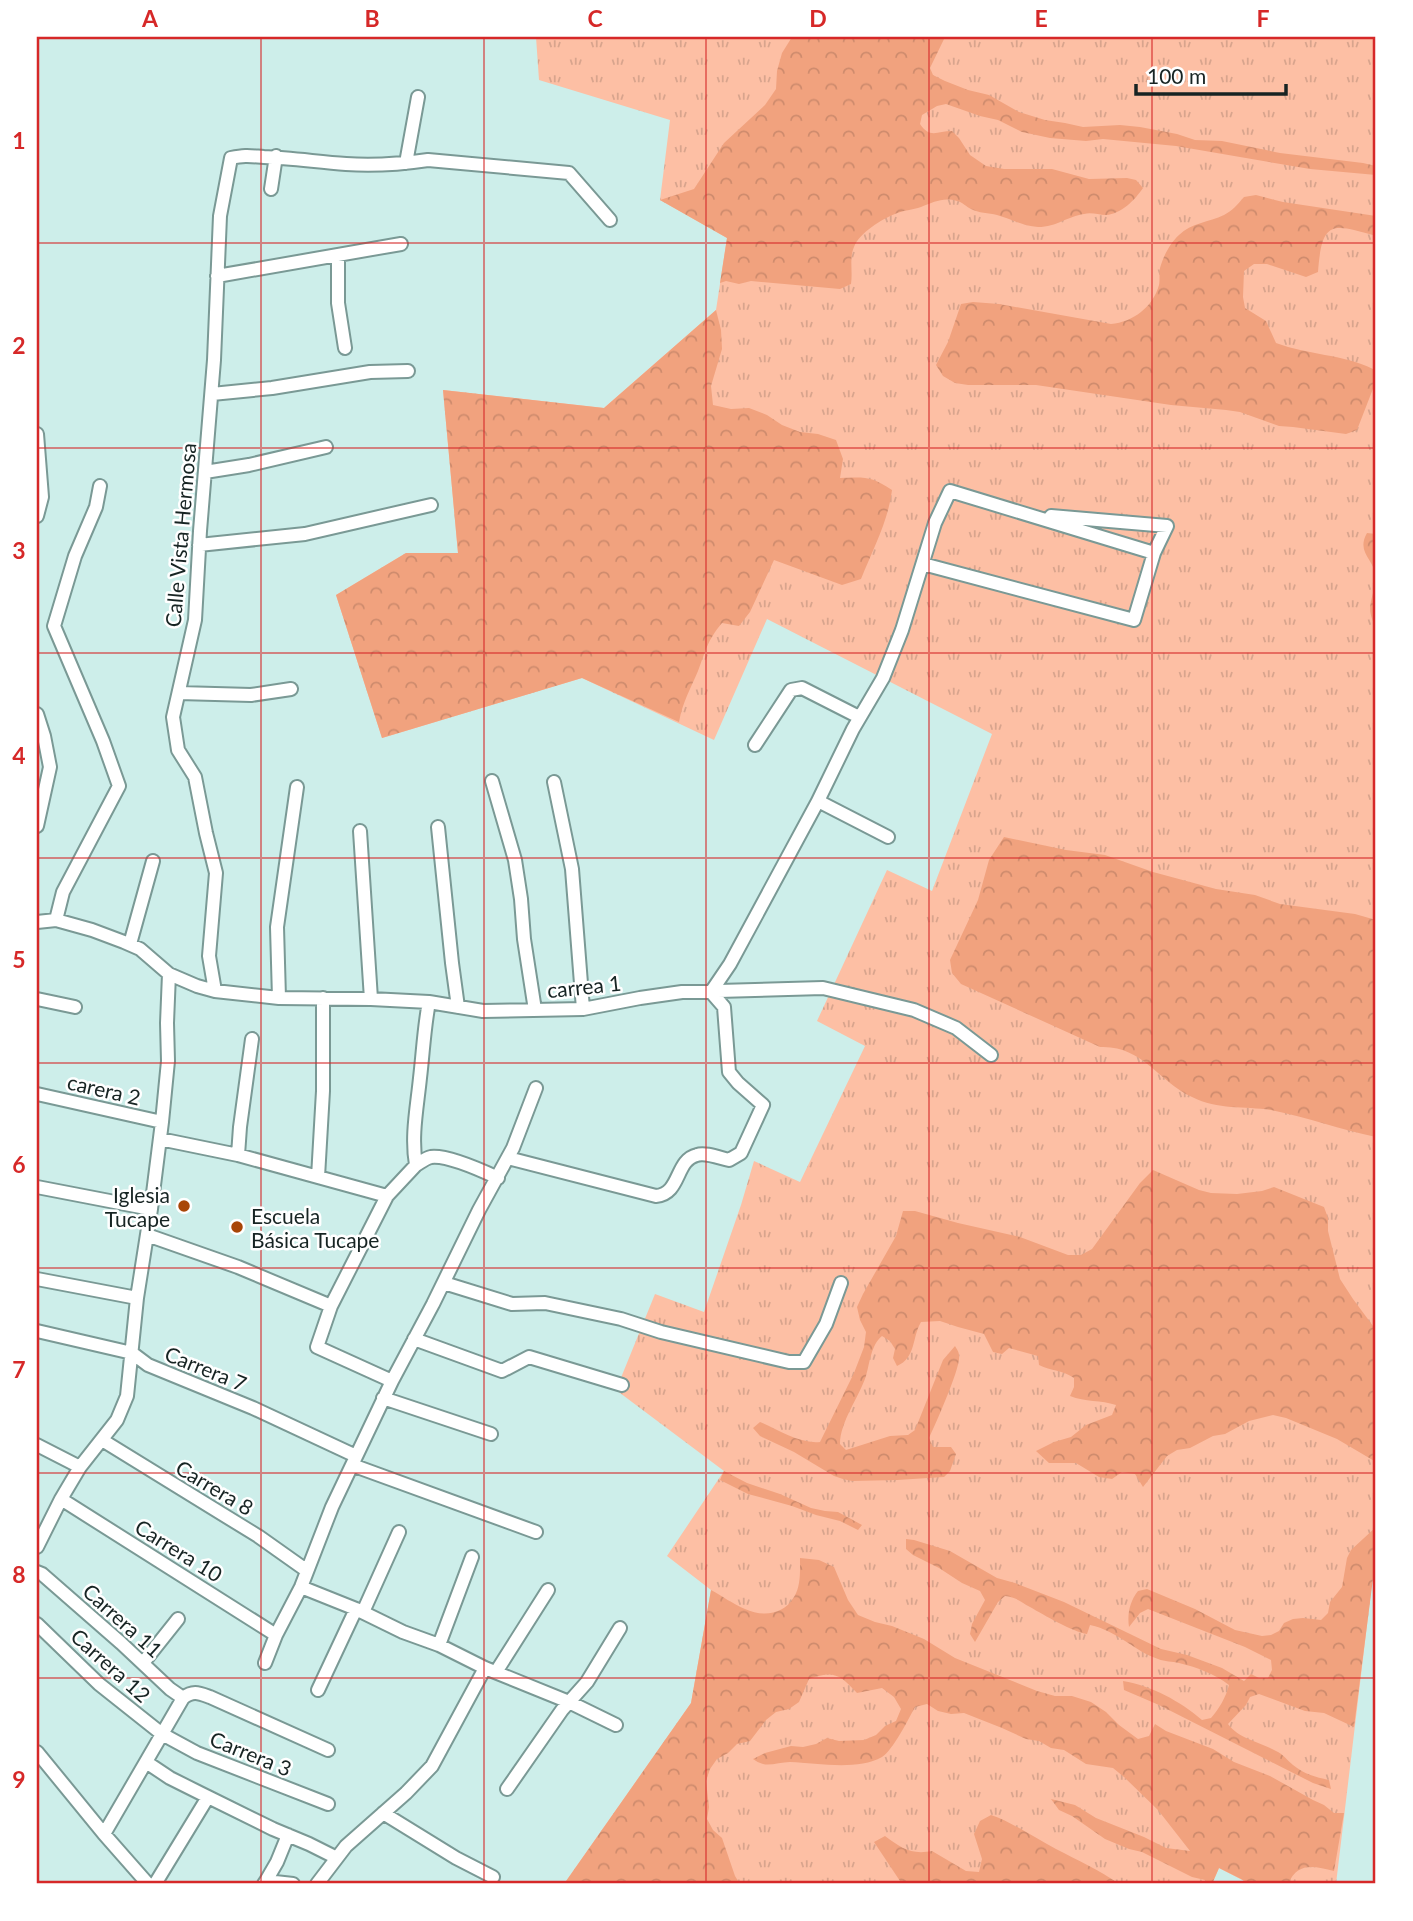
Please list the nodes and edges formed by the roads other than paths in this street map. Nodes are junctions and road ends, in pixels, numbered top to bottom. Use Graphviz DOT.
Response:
graph roads {
  1 [pos="418,97"];
  2 [pos="276,156"];
  3 [pos="406,163"];
  4 [pos="271,189"];
  5 [pos="610,220"];
  6 [pos="401,244"];
  7 [pos="338,255"];
  8 [pos="217,276"];
  9 [pos="345,348"];
  10 [pos="408,371"];
  11 [pos="212,394"];
  12 [pos="37,435"];
  13 [pos="326,447"];
  14 [pos="205,472"];
  15 [pos="100,486"];
  16 [pos="431,505"];
  17 [pos="1027,513"];
  18 [pos="37,516"];
  19 [pos="199,545"];
  20 [pos="1154,554"];
  21 [pos="923,564"];
  22 [pos="291,689"];
  23 [pos="179,693"];
  24 [pos="37,714"];
  25 [pos="859,717"];
  26 [pos="755,745"];
  27 [pos="492,781"];
  28 [pos="554,782"];
  29 [pos="297,787"];
  30 [pos="818,801"];
  31 [pos="37,827"];
  32 [pos="439,827"];
  33 [pos="360,831"];
  34 [pos="888,837"];
  35 [pos="153,861"];
  36 [pos="56,920"];
  37 [pos="37,922"];
  38 [pos="130,944"];
  39 [pos="169,974"];
  40 [pos="215,991"];
  41 [pos="710,992"];
  42 [pos="279,998"];
  43 [pos="323,998"];
  44 [pos="37,999"];
  45 [pos="371,999"];
  46 [pos="429,1002"];
  47 [pos="75,1007"];
  48 [pos="458,1007"];
  49 [pos="583,1009"];
  50 [pos="535,1010"];
  51 [pos="252,1039"];
  52 [pos="991,1055"];
  53 [pos="536,1088"];
  54 [pos="37,1094"];
  55 [pos="162,1122"];
  56 [pos="160,1139"];
  57 [pos="238,1155"];
  58 [pos="508,1158"];
  59 [pos="416,1166"];
  60 [pos="318,1177"];
  61 [pos="498,1178"];
  62 [pos="37,1187"];
  63 [pos="387,1196"];
  64 [pos="151,1209"];
  65 [pos="147,1235"];
  66 [pos="37,1279"];
  67 [pos="444,1283"];
  68 [pos="841,1283"];
  69 [pos="136,1297"];
  70 [pos="331,1306"];
  71 [pos="37,1331"];
  72 [pos="414,1339"];
  73 [pos="132,1353"];
  74 [pos="392,1381"];
  75 [pos="622,1385"];
  76 [pos="383,1398"];
  77 [pos="491,1434"];
  78 [pos="102,1440"];
  79 [pos="37,1445"];
  80 [pos="354,1460"];
  81 [pos="79,1467"];
  82 [pos="61,1499"];
  83 [pos="399,1532"];
  84 [pos="536,1532"];
  85 [pos="37,1547"];
  86 [pos="472,1557"];
  87 [pos="306,1570"];
  88 [pos="37,1572"];
  89 [pos="301,1587"];
  90 [pos="548,1590"];
  91 [pos="359,1611"];
  92 [pos="178,1619"];
  93 [pos="37,1624"];
  94 [pos="620,1628"];
  95 [pos="276,1635"];
  96 [pos="439,1645"];
  97 [pos="143,1663"];
  98 [pos="265,1663"];
  99 [pos="490,1670"];
  100 [pos="318,1690"];
  101 [pos="183,1698"];
  102 [pos="569,1702"];
  103 [pos="616,1725"];
  104 [pos="162,1734"];
  105 [pos="328,1750"];
  106 [pos="37,1752"];
  107 [pos="146,1762"];
  108 [pos="507,1789"];
  109 [pos="208,1797"];
  110 [pos="328,1804"];
  111 [pos="383,1813"];
  112 [pos="104,1834"];
  113 [pos="288,1835"];
  114 [pos="337,1857"];
  115 [pos="494,1877"];
  116 [pos="265,1883"];
  117 [pos="322,1883"];
  118 [pos="148,1884"];
  119 [pos="155,1884"];
  120 [pos="293,1884"];
  1 -- 3 [label="street"];
  2 -- 3 [label="street"];
  2 -- 4 [label="street"];
  2 -- 8 [label="street, Calle Vista Hermosa"];
  3 -- 5 [label="street"];
  6 -- 7 [label="street"];
  7 -- 8 [label="street"];
  7 -- 9 [label="street"];
  8 -- 11 [label="street, Calle Vista Hermosa"];
  10 -- 11 [label="street"];
  11 -- 14 [label="street, Calle Vista Hermosa"];
  12 -- 18 [label="street"];
  13 -- 14 [label="street"];
  14 -- 19 [label="street, Calle Vista Hermosa"];
  15 -- 36 [label="street"];
  16 -- 19 [label="street"];
  17 -- 20 [label="street"];
  17 -- 20 [label="street"];
  17 -- 21 [label="street"];
  19 -- 23 [label="street, Calle Vista Hermosa"];
  20 -- 21 [label="street"];
  21 -- 25 [label="street"];
  22 -- 23 [label="street"];
  23 -- 40 [label="street, Calle Vista Hermosa"];
  24 -- 31 [label="street"];
  25 -- 26 [label="street"];
  25 -- 30 [label="street"];
  27 -- 50 [label="street"];
  28 -- 49 [label="street"];
  29 -- 42 [label="street"];
  30 -- 34 [label="street"];
  30 -- 41 [label="street"];
  32 -- 48 [label="street"];
  33 -- 45 [label="street"];
  35 -- 38 [label="street"];
  36 -- 37 [label="street"];
  36 -- 38 [label="street, carrea 1"];
  38 -- 39 [label="street, carrea 1"];
  39 -- 40 [label="street, carrea 1"];
  39 -- 55 [label="street"];
  40 -- 42 [label="street, carrea 1"];
  41 -- 49 [label="street, carrea 1"];
  41 -- 52 [label="street, carrea 1"];
  41 -- 58 [label="street"];
  42 -- 43 [label="street, carrea 1"];
  43 -- 45 [label="street, carrea 1"];
  43 -- 60 [label="street"];
  44 -- 47 [label="street"];
  45 -- 46 [label="street, carrea 1"];
  46 -- 48 [label="street, carrea 1"];
  46 -- 59 [label="street"];
  48 -- 50 [label="street, carrea 1"];
  49 -- 50 [label="street, carrea 1"];
  51 -- 57 [label="street"];
  53 -- 58 [label="street"];
  54 -- 55 [label="street, carera 2"];
  55 -- 56 [label="street"];
  56 -- 57 [label="street"];
  56 -- 64 [label="street"];
  57 -- 60 [label="street"];
  58 -- 61 [label="street"];
  59 -- 61 [label="street"];
  59 -- 63 [label="street"];
  60 -- 63 [label="street"];
  61 -- 67 [label="street"];
  62 -- 64 [label="street"];
  63 -- 70 [label="street"];
  64 -- 65 [label="street"];
  65 -- 69 [label="street"];
  65 -- 70 [label="street"];
  66 -- 69 [label="street"];
  67 -- 68 [label="street"];
  67 -- 72 [label="street"];
  69 -- 73 [label="street"];
  70 -- 74 [label="street"];
  71 -- 73 [label="street, Carrera 7"];
  72 -- 74 [label="street"];
  72 -- 75 [label="street"];
  73 -- 78 [label="street"];
  73 -- 80 [label="street, Carrera 7"];
  74 -- 76 [label="street"];
  76 -- 77 [label="street"];
  76 -- 80 [label="street"];
  78 -- 81 [label="street"];
  78 -- 87 [label="street, Carrera 8"];
  79 -- 81 [label="street"];
  80 -- 84 [label="street, Carrera 7"];
  80 -- 87 [label="street"];
  81 -- 82 [label="street"];
  82 -- 85 [label="street"];
  82 -- 95 [label="street, Carrera 10"];
  83 -- 91 [label="street"];
  86 -- 96 [label="street"];
  87 -- 89 [label="street"];
  88 -- 97 [label="street, Carrera 11"];
  89 -- 91 [label="street"];
  89 -- 95 [label="street"];
  90 -- 99 [label="street"];
  91 -- 96 [label="street"];
  91 -- 100 [label="street"];
  92 -- 97 [label="street"];
  93 -- 104 [label="street, Carrera 12"];
  94 -- 102 [label="street"];
  95 -- 98 [label="street"];
  96 -- 99 [label="street"];
  97 -- 101 [label="street, Carrera 11"];
  99 -- 102 [label="street"];
  99 -- 111 [label="street"];
  101 -- 104 [label="street"];
  101 -- 105 [label="street"];
  102 -- 103 [label="street"];
  102 -- 108 [label="street"];
  104 -- 107 [label="street"];
  104 -- 110 [label="street, Carrera 3"];
  106 -- 112 [label="street"];
  107 -- 109 [label="street"];
  107 -- 112 [label="street"];
  109 -- 113 [label="street"];
  109 -- 119 [label="street"];
  111 -- 114 [label="street"];
  111 -- 115 [label="street"];
  112 -- 118 [label="street"];
  113 -- 114 [label="street"];
  113 -- 116 [label="street"];
  114 -- 117 [label="street"];
  116 -- 120 [label="street"];
}
